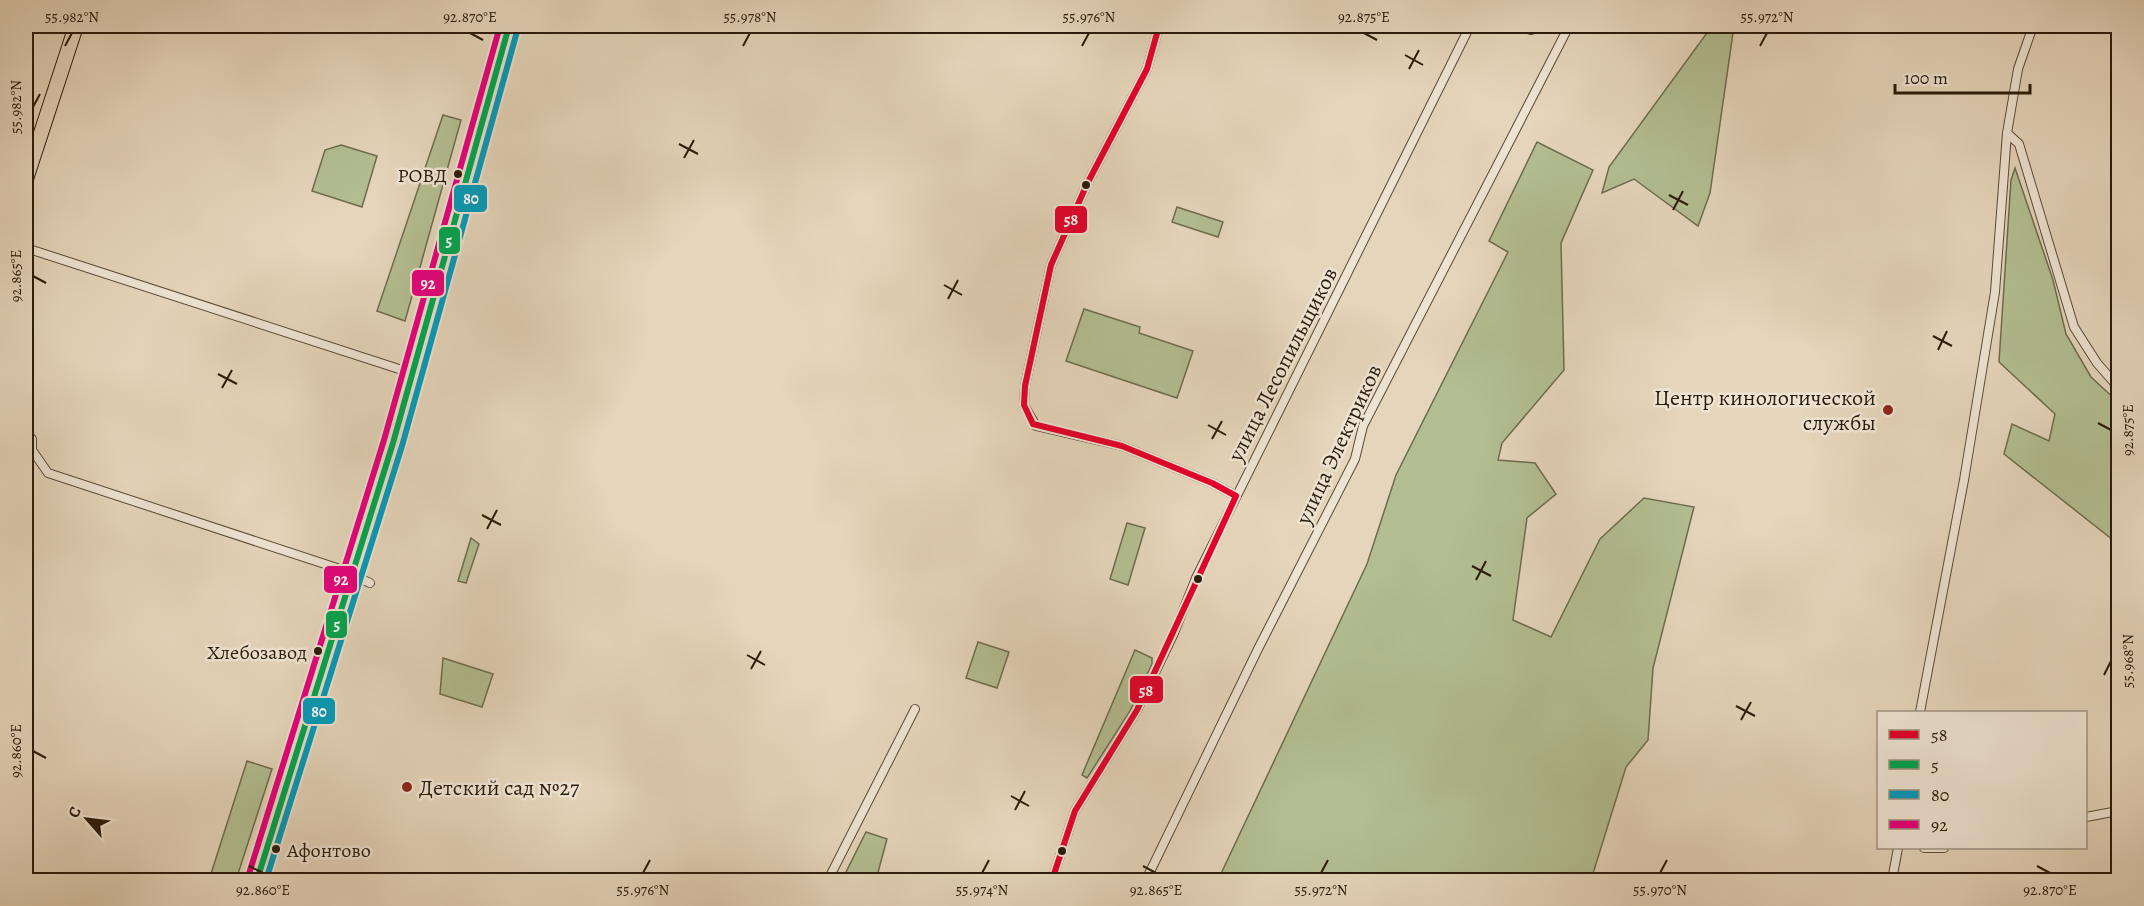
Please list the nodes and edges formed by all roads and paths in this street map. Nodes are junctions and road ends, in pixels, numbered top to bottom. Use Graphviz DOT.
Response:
graph roads {
  1 [pos="76,26"];
  2 [pos="509,26"];
  3 [pos="1159,26"];
  4 [pos="1470,26"];
  5 [pos="1519,26"];
  6 [pos="1537,26"];
  7 [pos="1569,26"];
  8 [pos="2032,26"];
  9 [pos="2007,133"];
  10 [pos="26,178"];
  11 [pos="26,248"];
  12 [pos="414,369"];
  13 [pos="2118,387"];
  14 [pos="26,432"];
  15 [pos="1236,496"];
  16 [pos="353,575"];
  17 [pos="370,583"];
  18 [pos="915,709"];
  19 [pos="1920,711"];
  20 [pos="2118,811"];
  21 [pos="2087,817"];
  22 [pos="1898,849"];
  23 [pos="256,880"];
  24 [pos="828,880"];
  25 [pos="1052,880"];
  26 [pos="1146,880"];
  27 [pos="1892,880"];
  1 -- 10 [label="highway"];
  2 -- 12 [label="main road"];
  3 -- 15 [label="street"];
  4 -- 15 [label="street, улица Лесопильщиков"];
  5 -- 6 [label="street"];
  7 -- 26 [label="street, улица Электриков"];
  8 -- 9 [label="street"];
  9 -- 13 [label="street"];
  9 -- 19 [label="street"];
  11 -- 12 [label="street"];
  12 -- 16 [label="main road"];
  14 -- 16 [label="street"];
  15 -- 25 [label="street, улица Лесопильщиков"];
  16 -- 17 [label="street"];
  16 -- 23 [label="main road"];
  18 -- 24 [label="street"];
  20 -- 21 [label="street"];
  22 -- 27 [label="street"];
}
